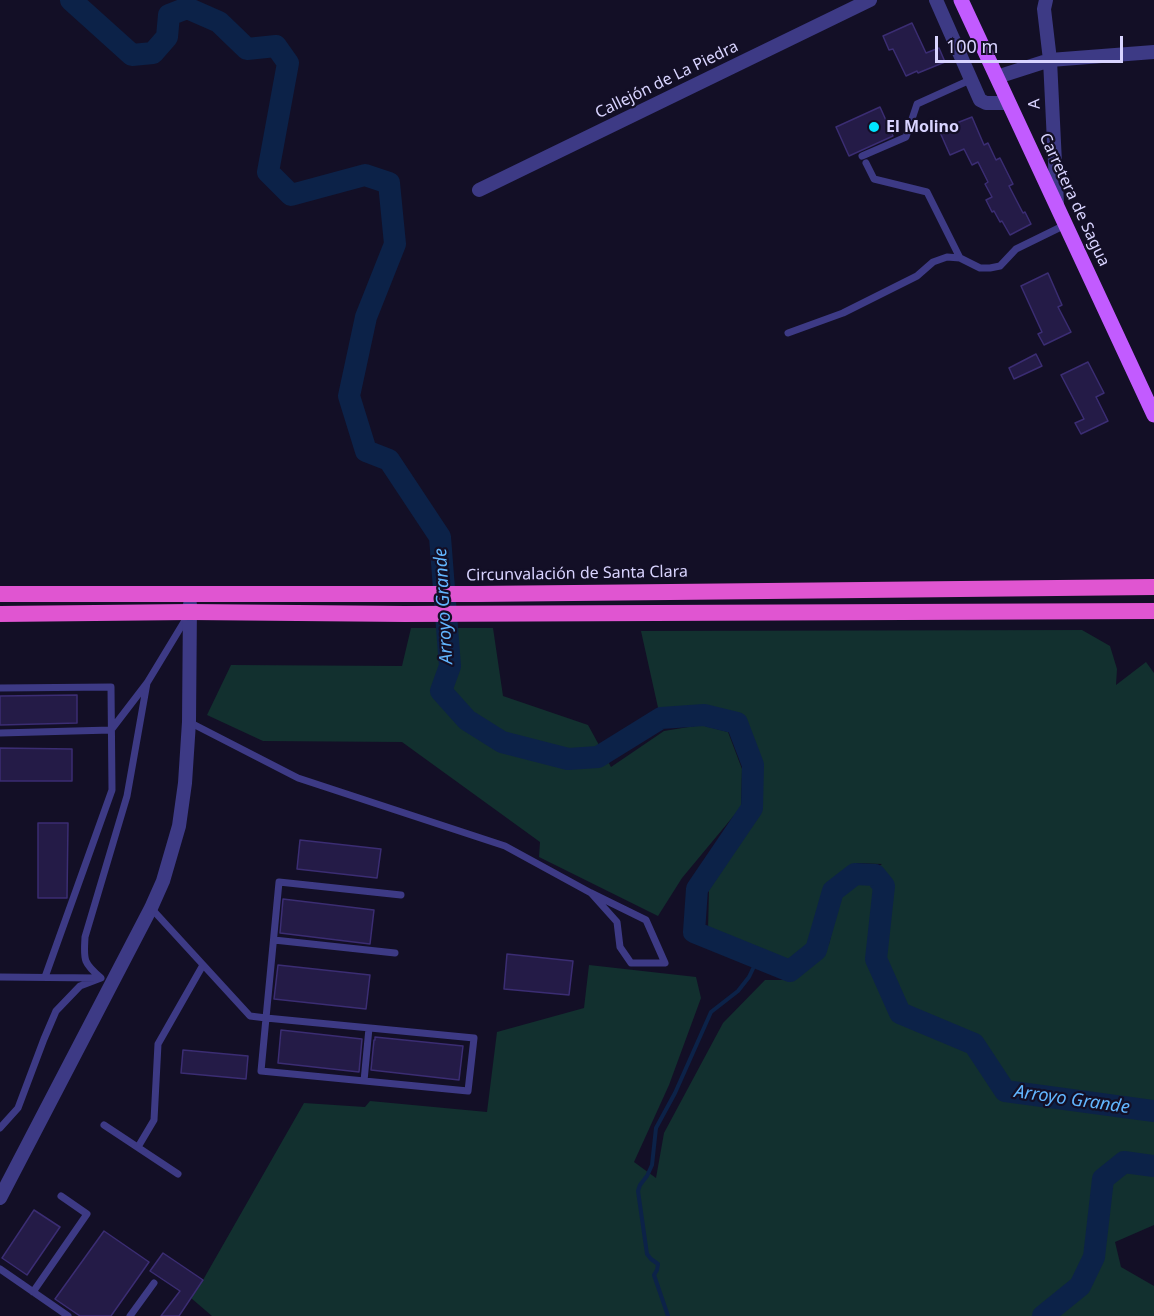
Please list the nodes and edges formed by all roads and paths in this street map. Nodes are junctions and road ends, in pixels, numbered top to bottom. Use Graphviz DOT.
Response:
graph roads {
  1 [pos="870,0"];
  2 [pos="936,0"];
  3 [pos="961,0"];
  4 [pos="1046,0"];
  5 [pos="1154,52"];
  6 [pos="1050,60"];
  7 [pos="997,77"];
  8 [pos="970,80"];
  9 [pos="1009,103"];
  10 [pos="479,190"];
  11 [pos="1057,207"];
  12 [pos="1065,225"];
  13 [pos="960,258"];
  14 [pos="788,333"];
  15 [pos="1154,415"];
  16 [pos="1151,585"];
  17 [pos="189,593"];
  18 [pos="0,594"];
  19 [pos="190,612"];
  20 [pos="1154,612"];
  21 [pos="0,614"];
  22 [pos="147,683"];
  23 [pos="0,688"];
  24 [pos="189,722"];
  25 [pos="111,730"];
  26 [pos="0,733"];
  27 [pos="591,893"];
  28 [pos="401,895"];
  29 [pos="151,908"];
  30 [pos="274,940"];
  31 [pos="395,953"];
  32 [pos="203,965"];
  33 [pos="0,977"];
  34 [pos="45,977"];
  35 [pos="108,978"];
  36 [pos="266,1018"];
  37 [pos="369,1028"];
  38 [pos="364,1081"];
  39 [pos="104,1125"];
  40 [pos="0,1128"];
  41 [pos="138,1147"];
  42 [pos="178,1174"];
  43 [pos="61,1196"];
  44 [pos="0,1198"];
  45 [pos="0,1269"];
  46 [pos="154,1283"];
  47 [pos="33,1292"];
  48 [pos="68,1316"];
  49 [pos="130,1316"];
  1 -- 10 [label="street, Callejón de La Piedra"];
  2 -- 8 [label="street"];
  3 -- 7 [label="main road, Carretera de Sagua"];
  4 -- 6 [label="street, A"];
  5 -- 6 [label="street"];
  6 -- 7 [label="street"];
  6 -- 11 [label="street, A"];
  7 -- 9 [label="main road, Carretera de Sagua"];
  8 -- 9 [label="street"];
  8 -- 13 [label="lane"];
  9 -- 11 [label="main road, Carretera de Sagua"];
  11 -- 12 [label="main road, Carretera de Sagua"];
  12 -- 13 [label="lane"];
  12 -- 15 [label="main road, Carretera de Sagua"];
  13 -- 14 [label="lane"];
  16 -- 17 [label="highway, Circunvalación de Santa Clara"];
  17 -- 18 [label="highway, Circunvalación de Santa Clara"];
  17 -- 19 [label="street"];
  19 -- 20 [label="highway"];
  19 -- 21 [label="highway"];
  19 -- 22 [label="lane"];
  19 -- 24 [label="street"];
  22 -- 25 [label="lane"];
  22 -- 35 [label="lane"];
  23 -- 25 [label="lane"];
  24 -- 27 [label="lane"];
  24 -- 29 [label="street"];
  25 -- 26 [label="lane"];
  25 -- 34 [label="lane"];
  27 -- 27 [label="lane"];
  28 -- 30 [label="lane"];
  29 -- 32 [label="lane"];
  29 -- 35 [label="street"];
  30 -- 31 [label="lane"];
  30 -- 36 [label="lane"];
  32 -- 36 [label="lane"];
  32 -- 41 [label="lane"];
  33 -- 34 [label="lane"];
  34 -- 35 [label="lane"];
  35 -- 40 [label="lane"];
  35 -- 44 [label="street"];
  36 -- 37 [label="lane"];
  36 -- 38 [label="lane"];
  37 -- 38 [label="lane"];
  37 -- 38 [label="lane"];
  39 -- 41 [label="lane"];
  41 -- 42 [label="lane"];
  43 -- 47 [label="lane"];
  45 -- 47 [label="lane"];
  46 -- 49 [label="lane"];
  47 -- 48 [label="lane"];
}
